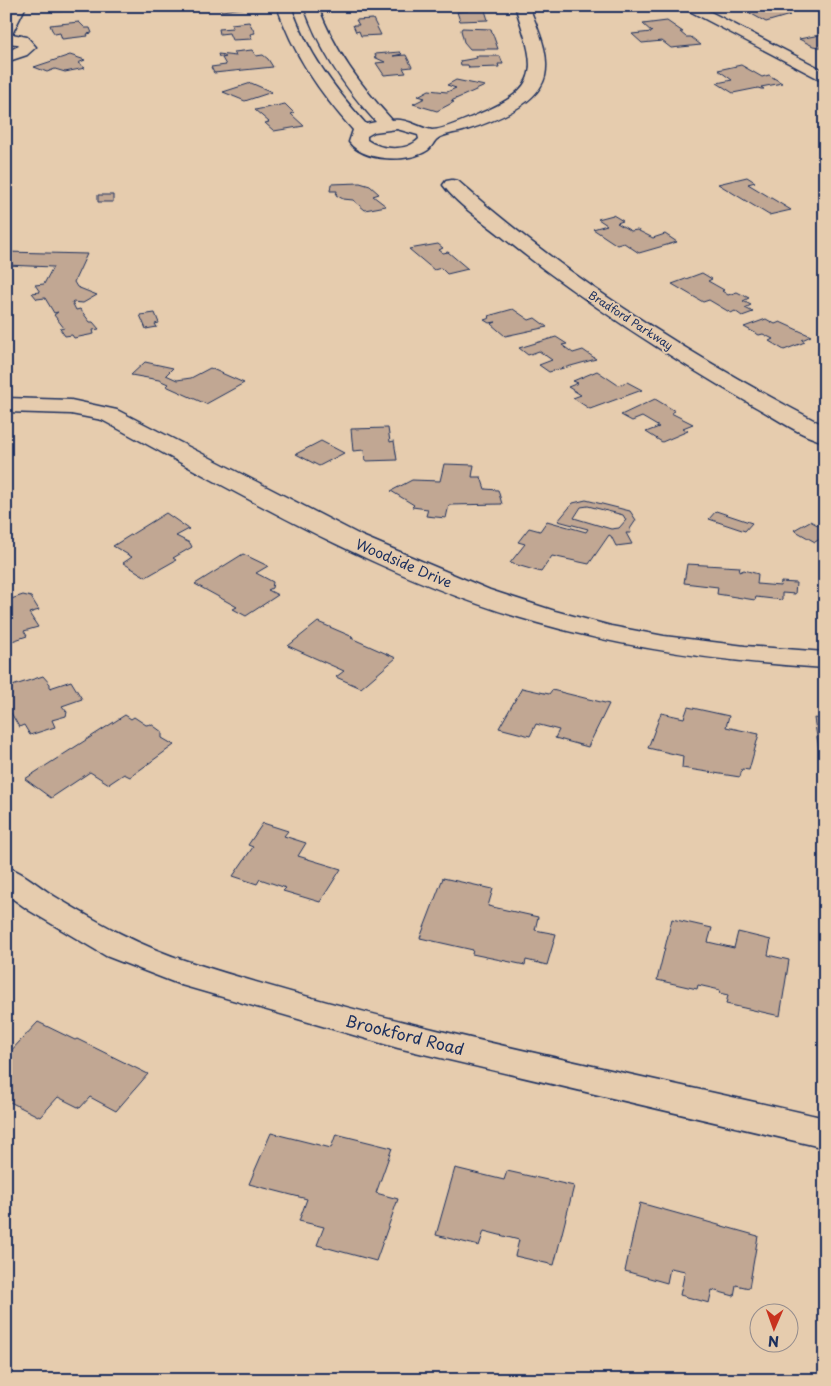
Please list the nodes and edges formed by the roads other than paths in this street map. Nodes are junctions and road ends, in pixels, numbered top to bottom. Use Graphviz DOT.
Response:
graph roads {
  1 [pos="19,6"];
  2 [pos="284,6"];
  3 [pos="311,6"];
  4 [pos="522,6"];
  5 [pos="687,6"];
  6 [pos="6,32"];
  7 [pos="6,38"];
  8 [pos="6,57"];
  9 [pos="825,77"];
  10 [pos="387,124"];
  11 [pos="363,131"];
  12 [pos="428,136"];
  13 [pos="452,185"];
  14 [pos="6,405"];
  15 [pos="825,435"];
  16 [pos="825,660"];
  17 [pos="6,878"];
  18 [pos="825,1133"];
  1 -- 6 [label="street"];
  2 -- 11 [label="street"];
  3 -- 10 [label="street"];
  4 -- 12 [label="street"];
  5 -- 9 [label="street"];
  7 -- 8 [label="street"];
  10 -- 11 [label="street"];
  10 -- 12 [label="street"];
  11 -- 12 [label="street"];
  13 -- 15 [label="street, Bradford Parkway"];
  14 -- 16 [label="street, Woodside Drive"];
  17 -- 18 [label="street, Brookford Road"];
}
